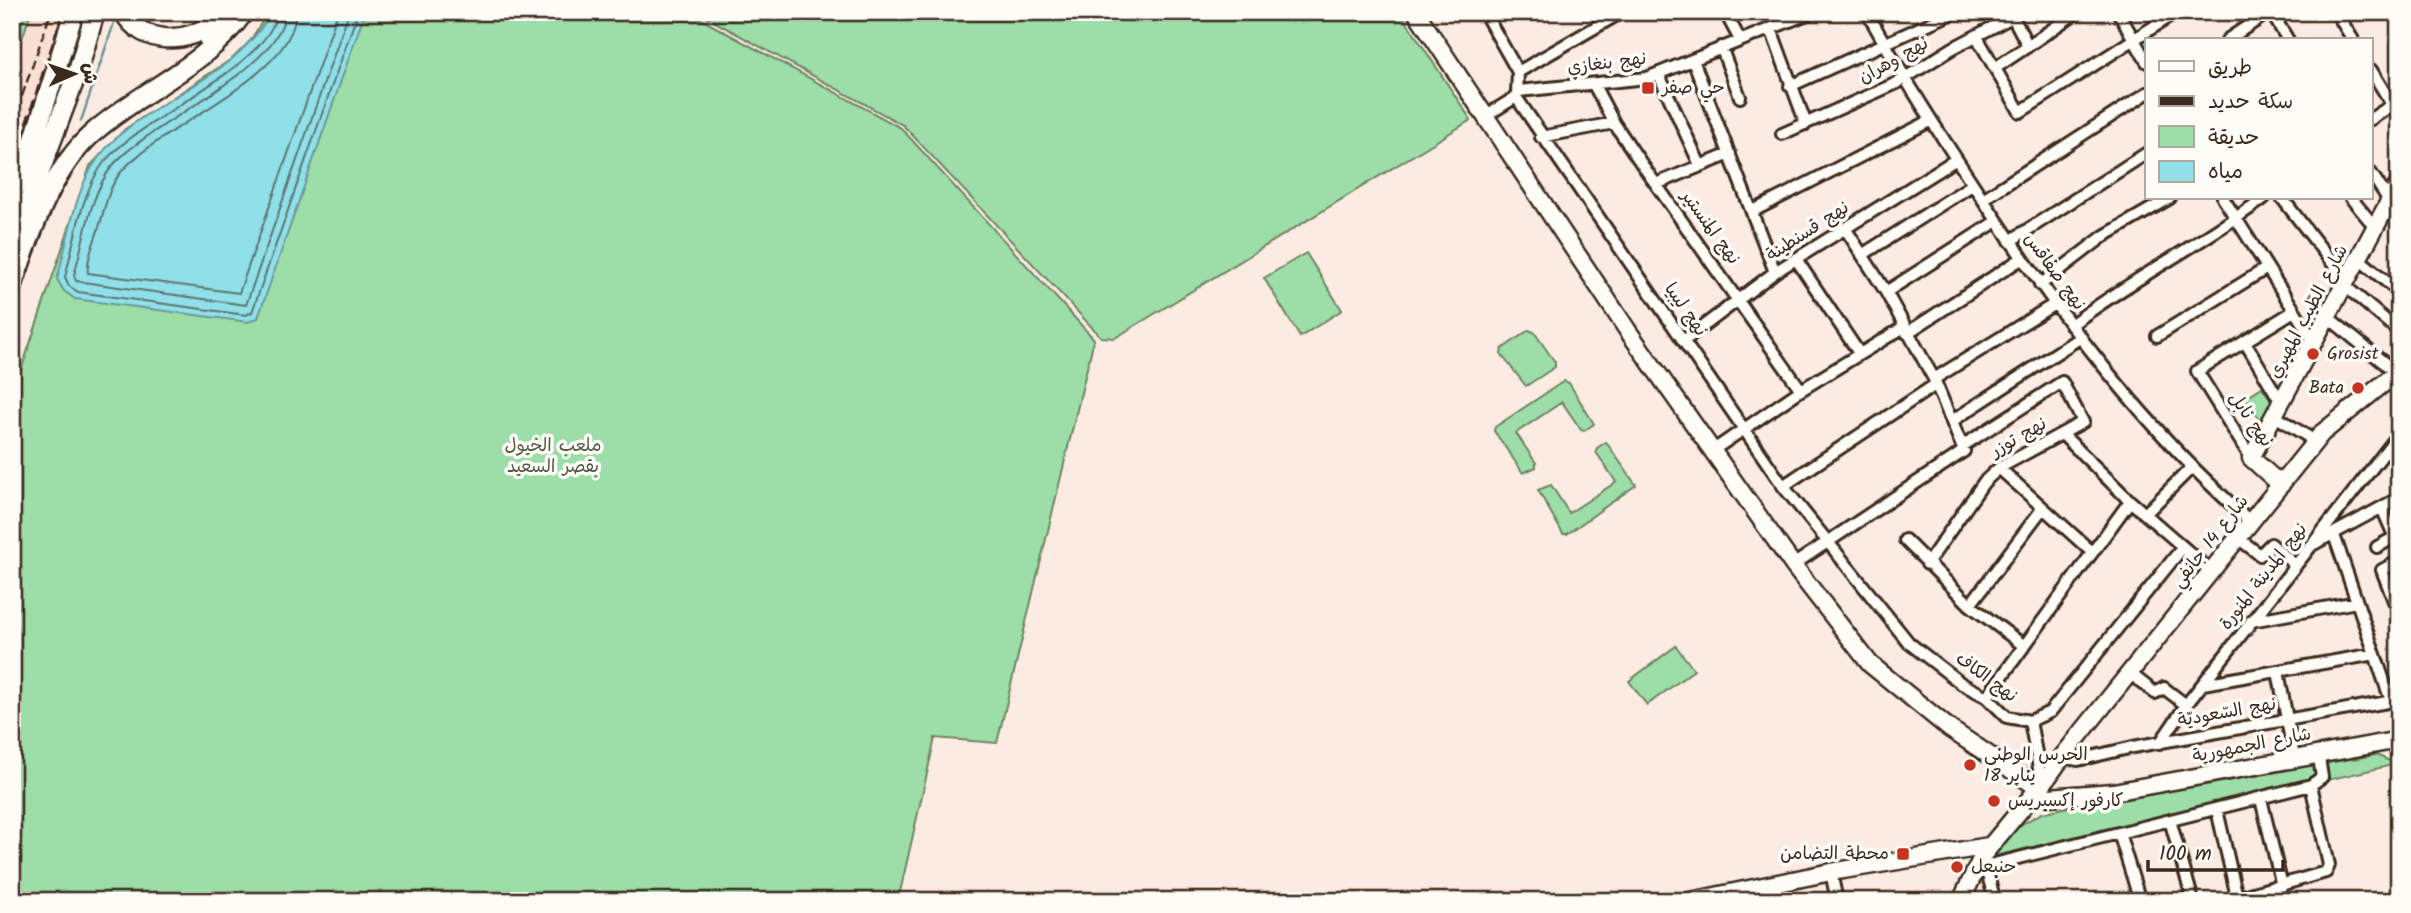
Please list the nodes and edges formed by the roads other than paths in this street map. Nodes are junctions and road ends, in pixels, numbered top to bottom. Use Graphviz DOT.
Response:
graph roads {
  1 [pos="124,12"];
  2 [pos="134,12"];
  3 [pos="210,12"];
  4 [pos="225,12"];
  5 [pos="244,12"];
  6 [pos="1416,12"];
  7 [pos="1622,12"];
  8 [pos="1725,12"];
  9 [pos="1812,12"];
  10 [pos="1867,12"];
  11 [pos="1955,12"];
  12 [pos="2077,12"];
  13 [pos="2118,12"];
  14 [pos="2177,12"];
  15 [pos="2270,12"];
  16 [pos="2336,12"];
  17 [pos="84,14"];
  18 [pos="1489,14"];
  19 [pos="1771,29"];
  20 [pos="1977,37"];
  21 [pos="2230,38"];
  22 [pos="2287,38"];
  23 [pos="2352,38"];
  24 [pos="1740,40"];
  25 [pos="2135,41"];
  26 [pos="1885,45"];
  27 [pos="1721,47"];
  28 [pos="2028,47"];
  29 [pos="2145,58"];
  30 [pos="1693,60"];
  31 [pos="1995,68"];
  32 [pos="1518,72"];
  33 [pos="2372,72"];
  34 [pos="1659,75"];
  35 [pos="1904,77"];
  36 [pos="1594,85"];
  37 [pos="1790,86"];
  38 [pos="1518,94"];
  39 [pos="2145,94"];
  40 [pos="1740,97"];
  41 [pos="2392,105"];
  42 [pos="2399,116"];
  43 [pos="1484,117"];
  44 [pos="2372,118"];
  45 [pos="1930,121"];
  46 [pos="1614,123"];
  47 [pos="1806,124"];
  48 [pos="1782,134"];
  49 [pos="1541,137"];
  50 [pos="80,145"];
  51 [pos="1730,153"];
  52 [pos="2145,154"];
  53 [pos="1955,160"];
  54 [pos="1700,165"];
  55 [pos="2372,175"];
  56 [pos="2399,183"];
  57 [pos="1656,184"];
  58 [pos="1972,185"];
  59 [pos="1983,199"];
  60 [pos="2167,200"];
  61 [pos="2224,200"];
  62 [pos="2261,200"];
  63 [pos="2283,200"];
  64 [pos="2353,200"];
  65 [pos="2388,201"];
  66 [pos="12,209"];
  67 [pos="1753,211"];
  68 [pos="2399,216"];
  69 [pos="2236,219"];
  70 [pos="1997,221"];
  71 [pos="2375,227"];
  72 [pos="1845,228"];
  73 [pos="2010,241"];
  74 [pos="12,246"];
  75 [pos="1862,255"];
  76 [pos="1796,259"];
  77 [pos="2359,259"];
  78 [pos="2021,260"];
  79 [pos="2267,268"];
  80 [pos="1775,272"];
  81 [pos="2346,284"];
  82 [pos="2039,285"];
  83 [pos="12,287"];
  84 [pos="2398,291"];
  85 [pos="1886,292"];
  86 [pos="1741,301"];
  87 [pos="2053,305"];
  88 [pos="2294,311"];
  89 [pos="2329,317"];
  90 [pos="2071,326"];
  91 [pos="2396,329"];
  92 [pos="1906,330"];
  93 [pos="2157,336"];
  94 [pos="2081,337"];
  95 [pos="1685,340"];
  96 [pos="2245,342"];
  97 [pos="2315,343"];
  98 [pos="1859,354"];
  99 [pos="2398,372"];
  100 [pos="1934,382"];
  101 [pos="1801,390"];
  102 [pos="2278,410"];
  103 [pos="1952,421"];
  104 [pos="1744,428"];
  105 [pos="2062,434"];
  106 [pos="2397,441"];
  107 [pos="2315,442"];
  108 [pos="1964,448"];
  109 [pos="1712,451"];
  110 [pos="2251,458"];
  111 [pos="2192,467"];
  112 [pos="1999,468"];
  113 [pos="2281,485"];
  114 [pos="1783,486"];
  115 [pos="2399,498"];
  116 [pos="2130,502"];
  117 [pos="2382,508"];
  118 [pos="2042,509"];
  119 [pos="2146,513"];
  120 [pos="2251,522"];
  121 [pos="2334,536"];
  122 [pos="2238,538"];
  123 [pos="1905,540"];
  124 [pos="1828,541"];
  125 [pos="2397,542"];
  126 [pos="2310,546"];
  127 [pos="2183,547"];
  128 [pos="2377,547"];
  129 [pos="2092,552"];
  130 [pos="2399,561"];
  131 [pos="1927,564"];
  132 [pos="1793,565"];
  133 [pos="2295,565"];
  134 [pos="2212,572"];
  135 [pos="2399,601"];
  136 [pos="2357,602"];
  137 [pos="1970,605"];
  138 [pos="2251,621"];
  139 [pos="2023,645"];
  140 [pos="2375,654"];
  141 [pos="2278,671"];
  142 [pos="2131,674"];
  143 [pos="2203,684"];
  144 [pos="1987,697"];
  145 [pos="2395,701"];
  146 [pos="2186,705"];
  147 [pos="2288,720"];
  148 [pos="2029,721"];
  149 [pos="2399,740"];
  150 [pos="2160,743"];
  151 [pos="2318,752"];
  152 [pos="2065,755"];
  153 [pos="2294,757"];
  154 [pos="2311,785"];
  155 [pos="2044,789"];
  156 [pos="2261,799"];
  157 [pos="2217,810"];
  158 [pos="2170,820"];
  159 [pos="2119,833"];
  160 [pos="1986,856"];
  161 [pos="1831,872"];
  162 [pos="2281,886"];
  163 [pos="2237,897"];
  164 [pos="1691,901"];
  165 [pos="1837,901"];
  166 [pos="1961,901"];
  167 [pos="1995,901"];
  168 [pos="2140,901"];
  169 [pos="2193,901"];
  170 [pos="2225,901"];
  1 -- 4 [label="main road"];
  2 -- 3 [label="main road"];
  4 -- 50 [label="main road"];
  5 -- 50 [label="main road"];
  6 -- 43 [label="street"];
  7 -- 32 [label="street"];
  8 -- 24 [label="street"];
  9 -- 19 [label="street, نهج بنغازي"];
  10 -- 26 [label="street, نهج صفاقس"];
  11 -- 26 [label="street"];
  12 -- 28 [label="street"];
  13 -- 25 [label="street"];
  14 -- 25 [label="street"];
  15 -- 21 [label="street"];
  15 -- 22 [label="street"];
  16 -- 23 [label="street"];
  17 -- 66 [label="main road"];
  17 -- 74 [label="main road"];
  18 -- 32 [label="street"];
  19 -- 24 [label="street, نهج بنغازي"];
  19 -- 37 [label="street"];
  20 -- 28 [label="street, نهج وهران"];
  20 -- 31 [label="street"];
  20 -- 35 [label="street, نهج وهران"];
  24 -- 27 [label="street, نهج بنغازي"];
  25 -- 29 [label="street"];
  25 -- 31 [label="street"];
  26 -- 35 [label="street, نهج صفاقس"];
  26 -- 37 [label="street"];
  27 -- 30 [label="street, نهج بنغازي"];
  27 -- 40 [label="street"];
  28 -- 31 [label="street"];
  30 -- 34 [label="street, نهج بنغازي"];
  30 -- 51 [label="street"];
  32 -- 38 [label="street"];
  33 -- 41 [label="street"];
  34 -- 36 [label="street, نهج بنغازي"];
  34 -- 54 [label="street"];
  35 -- 45 [label="street, نهج صفاقس"];
  35 -- 47 [label="street, نهج وهران"];
  36 -- 38 [label="street, نهج بنغازي"];
  36 -- 46 [label="street, نهج المنستير"];
  37 -- 47 [label="street"];
  38 -- 43 [label="street, نهج بنغازي"];
  38 -- 49 [label="street, نهج ليبيا"];
  39 -- 59 [label="street"];
  41 -- 42 [label="street"];
  41 -- 44 [label="street"];
  43 -- 109 [label="street"];
  45 -- 53 [label="street, نهج صفاقس"];
  45 -- 67 [label="street"];
  46 -- 49 [label="street"];
  46 -- 57 [label="street, نهج المنستير"];
  47 -- 48 [label="street, نهج وهران"];
  49 -- 95 [label="street, نهج ليبيا"];
  50 -- 83 [label="main road"];
  51 -- 54 [label="street"];
  51 -- 67 [label="street"];
  52 -- 73 [label="street"];
  53 -- 58 [label="street, نهج صفاقس"];
  53 -- 72 [label="street, نهج قسنطينة"];
  54 -- 57 [label="street"];
  55 -- 65 [label="street"];
  56 -- 65 [label="street, شارع الطّيب المهيري"];
  57 -- 86 [label="street, نهج المنستير"];
  58 -- 59 [label="street, نهج صفاقس"];
  58 -- 75 [label="street"];
  59 -- 70 [label="street, نهج صفاقس"];
  60 -- 82 [label="street"];
  61 -- 69 [label="street"];
  62 -- 69 [label="street"];
  63 -- 81 [label="street"];
  64 -- 71 [label="street"];
  65 -- 68 [label="street"];
  65 -- 71 [label="street, شارع الطّيب المهيري"];
  67 -- 80 [label="street"];
  69 -- 79 [label="street"];
  69 -- 90 [label="street"];
  70 -- 73 [label="street, نهج صفاقس"];
  70 -- 85 [label="street"];
  71 -- 77 [label="street, شارع الطّيب المهيري"];
  72 -- 75 [label="street"];
  72 -- 76 [label="street, نهج قسنطينة"];
  73 -- 78 [label="street, نهج صفاقس"];
  75 -- 85 [label="street"];
  76 -- 80 [label="street, نهج قسنطينة"];
  76 -- 98 [label="street"];
  77 -- 81 [label="street, شارع الطّيب المهيري"];
  77 -- 84 [label="street"];
  78 -- 82 [label="street, نهج صفاقس"];
  78 -- 92 [label="street"];
  79 -- 88 [label="street"];
  79 -- 93 [label="street"];
  80 -- 86 [label="street, نهج قسنطينة"];
  81 -- 89 [label="street, شارع الطّيب المهيري"];
  81 -- 91 [label="street"];
  82 -- 87 [label="street, نهج صفاقس"];
  85 -- 92 [label="street"];
  86 -- 95 [label="street, نهج قسنطينة"];
  86 -- 101 [label="street, نهج المنستير"];
  87 -- 90 [label="street, نهج صفاقس"];
  87 -- 100 [label="street"];
  88 -- 96 [label="street"];
  88 -- 97 [label="street"];
  89 -- 97 [label="street, شارع الطّيب المهيري"];
  89 -- 99 [label="street"];
  90 -- 94 [label="street, نهج صفاقس"];
  92 -- 98 [label="street"];
  92 -- 100 [label="street"];
  94 -- 103 [label="street"];
  94 -- 111 [label="street, نهج صفاقس"];
  95 -- 104 [label="street, نهج ليبيا"];
  96 -- 102 [label="street"];
  96 -- 110 [label="street, نهج نابل"];
  97 -- 102 [label="street, شارع الطّيب المهيري"];
  98 -- 101 [label="street"];
  99 -- 107 [label="street, شارع 14 جانفي"];
  100 -- 103 [label="street"];
  100 -- 114 [label="street"];
  101 -- 104 [label="street"];
  102 -- 107 [label="street"];
  102 -- 110 [label="street, شارع الطّيب المهيري"];
  103 -- 108 [label="street"];
  104 -- 109 [label="street"];
  104 -- 114 [label="street, نهج ليبيا"];
  105 -- 108 [label="street, نهج توزر"];
  105 -- 112 [label="street, نهج توزر"];
  105 -- 116 [label="street"];
  106 -- 126 [label="street, نهج المدينة المنورة"];
  107 -- 113 [label="street, شارع 14 جانفي"];
  108 -- 124 [label="street"];
  109 -- 132 [label="street"];
  110 -- 113 [label="street, نهج نابل"];
  111 -- 119 [label="street"];
  111 -- 120 [label="street, نهج صفاقس"];
  112 -- 118 [label="street"];
  112 -- 131 [label="street, نهج توزر"];
  113 -- 120 [label="street, شارع 14 جانفي"];
  114 -- 124 [label="street, نهج ليبيا"];
  115 -- 117 [label="street"];
  116 -- 119 [label="street"];
  116 -- 129 [label="street"];
  117 -- 121 [label="street"];
  117 -- 125 [label="street"];
  118 -- 129 [label="street"];
  118 -- 137 [label="street"];
  119 -- 127 [label="street"];
  120 -- 122 [label="street, شارع 14 جانفي"];
  121 -- 126 [label="street"];
  121 -- 136 [label="street"];
  122 -- 133 [label="street"];
  122 -- 134 [label="street, شارع 14 جانفي"];
  123 -- 131 [label="street"];
  124 -- 132 [label="street"];
  124 -- 144 [label="street, نهج الكاف"];
  125 -- 128 [label="street"];
  126 -- 133 [label="street, نهج المدينة المنورة"];
  127 -- 134 [label="street"];
  127 -- 148 [label="street, نهج الكاف"];
  129 -- 139 [label="street"];
  130 -- 135 [label="street"];
  131 -- 137 [label="street"];
  132 -- 155 [label="street"];
  133 -- 138 [label="street, نهج المدينة المنورة"];
  134 -- 142 [label="street, شارع 14 جانفي"];
  136 -- 138 [label="street"];
  136 -- 140 [label="street"];
  137 -- 139 [label="street"];
  138 -- 143 [label="street, نهج المدينة المنورة"];
  139 -- 144 [label="street"];
  140 -- 141 [label="street"];
  140 -- 145 [label="street"];
  141 -- 143 [label="street"];
  141 -- 147 [label="street"];
  142 -- 146 [label="street"];
  142 -- 152 [label="street, شارع 14 جانفي"];
  143 -- 146 [label="street, نهج المدينة المنورة"];
  144 -- 148 [label="street, نهج الكاف"];
  145 -- 147 [label="street, نهج السّعوديّة"];
  146 -- 150 [label="street, نهج المدينة المنورة"];
  147 -- 150 [label="street, نهج السّعوديّة"];
  147 -- 153 [label="street"];
  148 -- 155 [label="street"];
  149 -- 151 [label="street, شارع الجمهورية"];
  150 -- 152 [label="street, نهج السّعوديّة"];
  151 -- 153 [label="street, شارع الجمهورية"];
  151 -- 154 [label="street"];
  152 -- 155 [label="street, شارع 14 جانفي"];
  153 -- 155 [label="street, شارع الجمهورية"];
  154 -- 156 [label="street"];
  154 -- 162 [label="street"];
  155 -- 160 [label="street, شارع 14 جانفي"];
  156 -- 157 [label="street"];
  156 -- 162 [label="street"];
  157 -- 158 [label="street"];
  157 -- 163 [label="street"];
  158 -- 159 [label="street"];
  158 -- 169 [label="street"];
  159 -- 160 [label="street"];
  159 -- 168 [label="street"];
  160 -- 161 [label="street"];
  160 -- 166 [label="street, شارع 14 جانفي"];
  160 -- 167 [label="street"];
  161 -- 164 [label="street"];
  161 -- 165 [label="street"];
  162 -- 163 [label="street"];
  163 -- 170 [label="street"];
}
